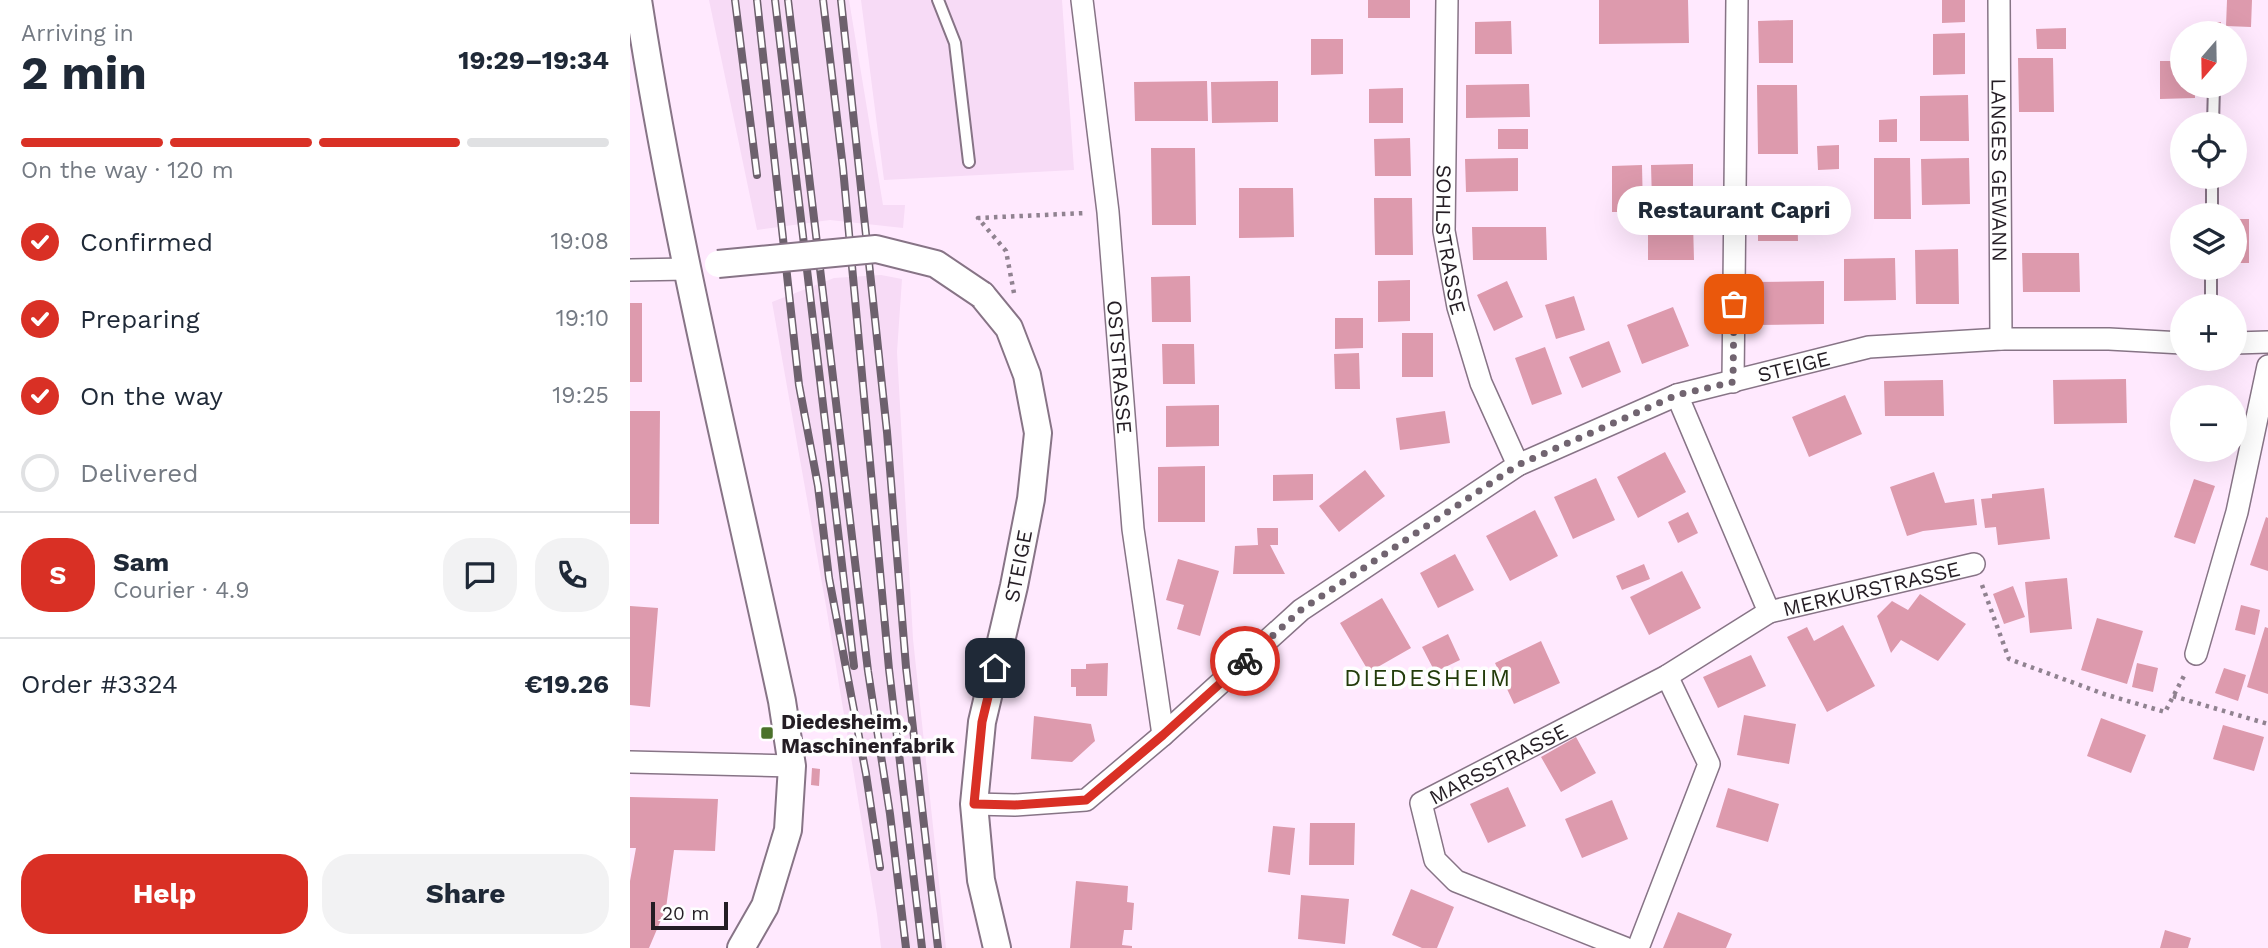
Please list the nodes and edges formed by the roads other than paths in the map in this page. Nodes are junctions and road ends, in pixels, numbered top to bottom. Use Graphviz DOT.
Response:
graph roads {
  1 [pos="638,0"];
  2 [pos="937,0"];
  3 [pos="1082,0"];
  4 [pos="1447,0"];
  5 [pos="1737,0"];
  6 [pos="1999,0"];
  7 [pos="969,162"];
  8 [pos="688,269"];
  9 [pos="630,270"];
  10 [pos="2001,338"];
  11 [pos="2268,342"];
  12 [pos="2170,343"];
  13 [pos="2247,343"];
  14 [pos="2268,366"];
  15 [pos="1733,382"];
  16 [pos="1677,395"];
  17 [pos="1518,465"];
  18 [pos="1974,564"];
  19 [pos="1769,612"];
  20 [pos="2196,654"];
  21 [pos="1667,676"];
  22 [pos="1163,735"];
  23 [pos="630,762"];
  24 [pos="792,766"];
  25 [pos="974,804"];
  26 [pos="741,948"];
  27 [pos="997,948"];
  28 [pos="1625,948"];
  29 [pos="1638,948"];
  1 -- 8 [label="street"];
  2 -- 7 [label="lane"];
  3 -- 22 [label="street, OSTSTRASSE"];
  4 -- 17 [label="street, SOHLSTRASSE"];
  5 -- 15 [label="street"];
  6 -- 10 [label="street, LANGES GEWANN"];
  8 -- 9 [label="street"];
  8 -- 24 [label="street"];
  8 -- 25 [label="street, STEIGE, bridge"];
  10 -- 12 [label="street, STEIGE"];
  10 -- 15 [label="street, STEIGE"];
  11 -- 13 [label="street"];
  14 -- 20 [label="street"];
  15 -- 16 [label="street, STEIGE"];
  16 -- 17 [label="street, STEIGE"];
  16 -- 19 [label="street"];
  17 -- 22 [label="street, STEIGE"];
  18 -- 19 [label="street, MERKURSTRASSE"];
  19 -- 21 [label="street, MARSSTRASSE"];
  21 -- 28 [label="street, MARSSTRASSE"];
  21 -- 29 [label="street"];
  22 -- 25 [label="street, STEIGE"];
  23 -- 24 [label="street"];
  24 -- 26 [label="street"];
  25 -- 27 [label="street"];
}
